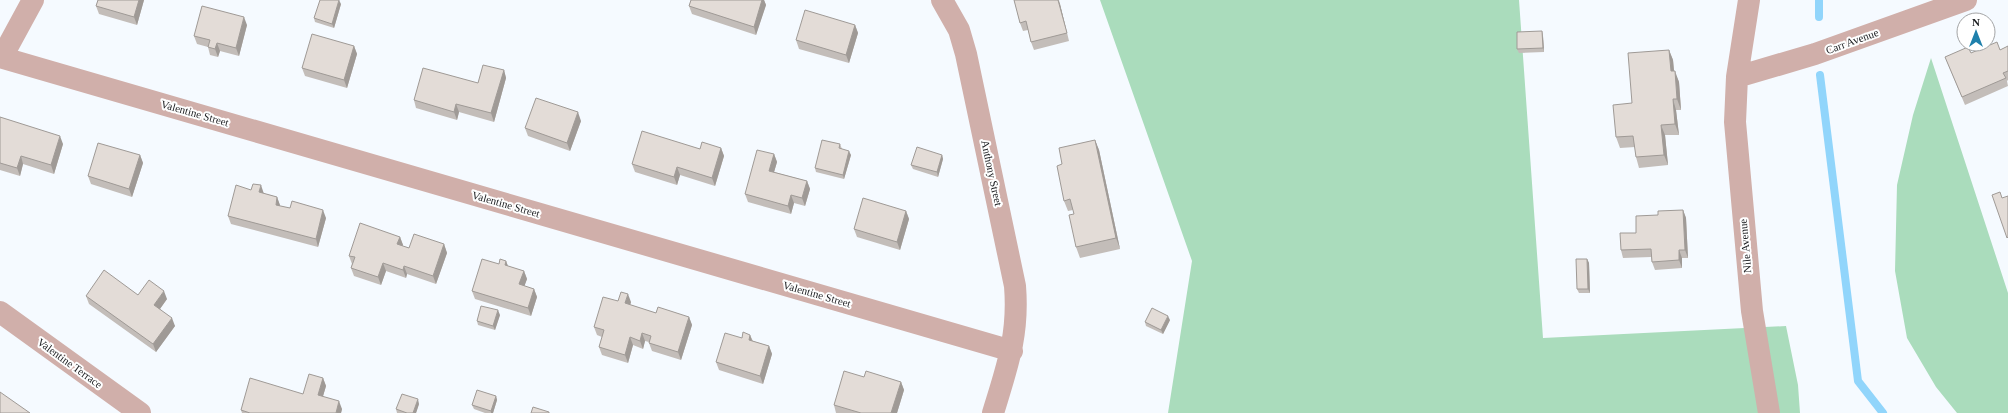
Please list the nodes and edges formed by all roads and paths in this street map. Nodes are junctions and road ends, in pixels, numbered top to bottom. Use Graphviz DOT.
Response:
graph roads {
  1 [pos="33,0"];
  2 [pos="942,0"];
  3 [pos="1749,0"];
  4 [pos="1966,0"];
  5 [pos="1,57"];
  6 [pos="1737,77"];
  7 [pos="0,312"];
  8 [pos="1012,351"];
  9 [pos="140,413"];
  10 [pos="992,413"];
  11 [pos="1769,413"];
  1 -- 5 [label="street"];
  2 -- 8 [label="street, Anthony Street"];
  3 -- 6 [label="street, Nile Avenue"];
  4 -- 6 [label="street, Carr Avenue"];
  5 -- 8 [label="street, Valentine Street"];
  6 -- 11 [label="street, Nile Avenue"];
  7 -- 9 [label="street, Valentine Terrace"];
  8 -- 10 [label="street"];
}
